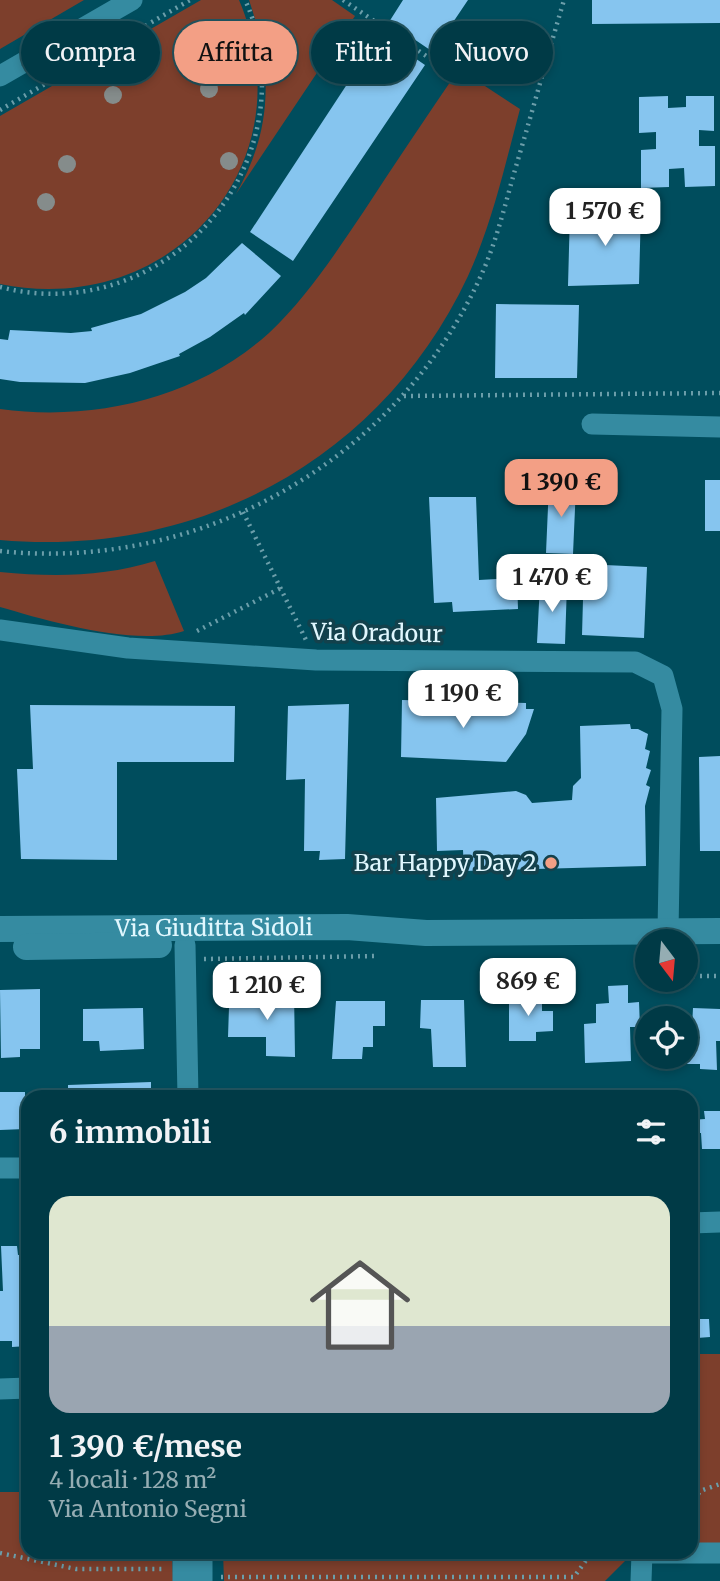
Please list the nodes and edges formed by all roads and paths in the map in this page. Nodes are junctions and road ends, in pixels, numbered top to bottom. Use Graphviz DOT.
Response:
graph roads {
  1 [pos="132,0"];
  2 [pos="190,0"];
  3 [pos="245,0"];
  4 [pos="343,0"];
  5 [pos="564,0"];
  6 [pos="430,59"];
  7 [pos="0,76"];
  8 [pos="0,110"];
  9 [pos="0,287"];
  10 [pos="720,393"];
  11 [pos="403,396"];
  12 [pos="592,424"];
  13 [pos="720,427"];
  14 [pos="243,512"];
  15 [pos="0,551"];
  16 [pos="0,630"];
  17 [pos="316,660"];
  18 [pos="0,929"];
  19 [pos="668,929"];
  20 [pos="635,931"];
  21 [pos="698,931"];
  22 [pos="720,931"];
  23 [pos="426,933"];
  24 [pos="0,947"];
  25 [pos="186,952"];
  26 [pos="381,956"];
  27 [pos="720,975"];
  28 [pos="698,976"];
  29 [pos="188,1090"];
  30 [pos="0,1168"];
  31 [pos="21,1168"];
  32 [pos="720,1222"];
  33 [pos="698,1223"];
  34 [pos="21,1388"];
  35 [pos="0,1389"];
  36 [pos="720,1484"];
  37 [pos="698,1493"];
  38 [pos="0,1553"];
  39 [pos="698,1553"];
  40 [pos="720,1553"];
  41 [pos="21,1558"];
  42 [pos="27,1559"];
  43 [pos="588,1559"];
  44 [pos="642,1559"];
  45 [pos="191,1573"];
  46 [pos="640,1581"];
  1 -- 7 [label="street"];
  2 -- 8 [label="path"];
  3 -- 9 [label="path"];
  4 -- 6 [label="path"];
  5 -- 11 [label="path"];
  10 -- 11 [label="path"];
  11 -- 14 [label="path"];
  12 -- 13 [label="street"];
  14 -- 15 [label="path"];
  14 -- 17 [label="path"];
  16 -- 17 [label="street, Via Oradour"];
  17 -- 19 [label="street, Via Oradour"];
  18 -- 23 [label="street, Via Giuditta Sidoli"];
  20 -- 23 [label="street, Via Giuditta Sidoli"];
  21 -- 22 [label="street, Via Giuditta Sidoli"];
  23 -- 25 [label="street, Via Giuditta Sidoli"];
  24 -- 25 [label="street, Via Giuditta Sidoli"];
  25 -- 26 [label="path"];
  25 -- 29 [label="street"];
  27 -- 28 [label="path"];
  30 -- 31 [label="street"];
  32 -- 33 [label="street"];
  34 -- 35 [label="street"];
  36 -- 37 [label="path"];
  38 -- 41 [label="path"];
  39 -- 40 [label="street"];
  42 -- 45 [label="path"];
  43 -- 45 [label="path"];
  44 -- 46 [label="street"];
}
